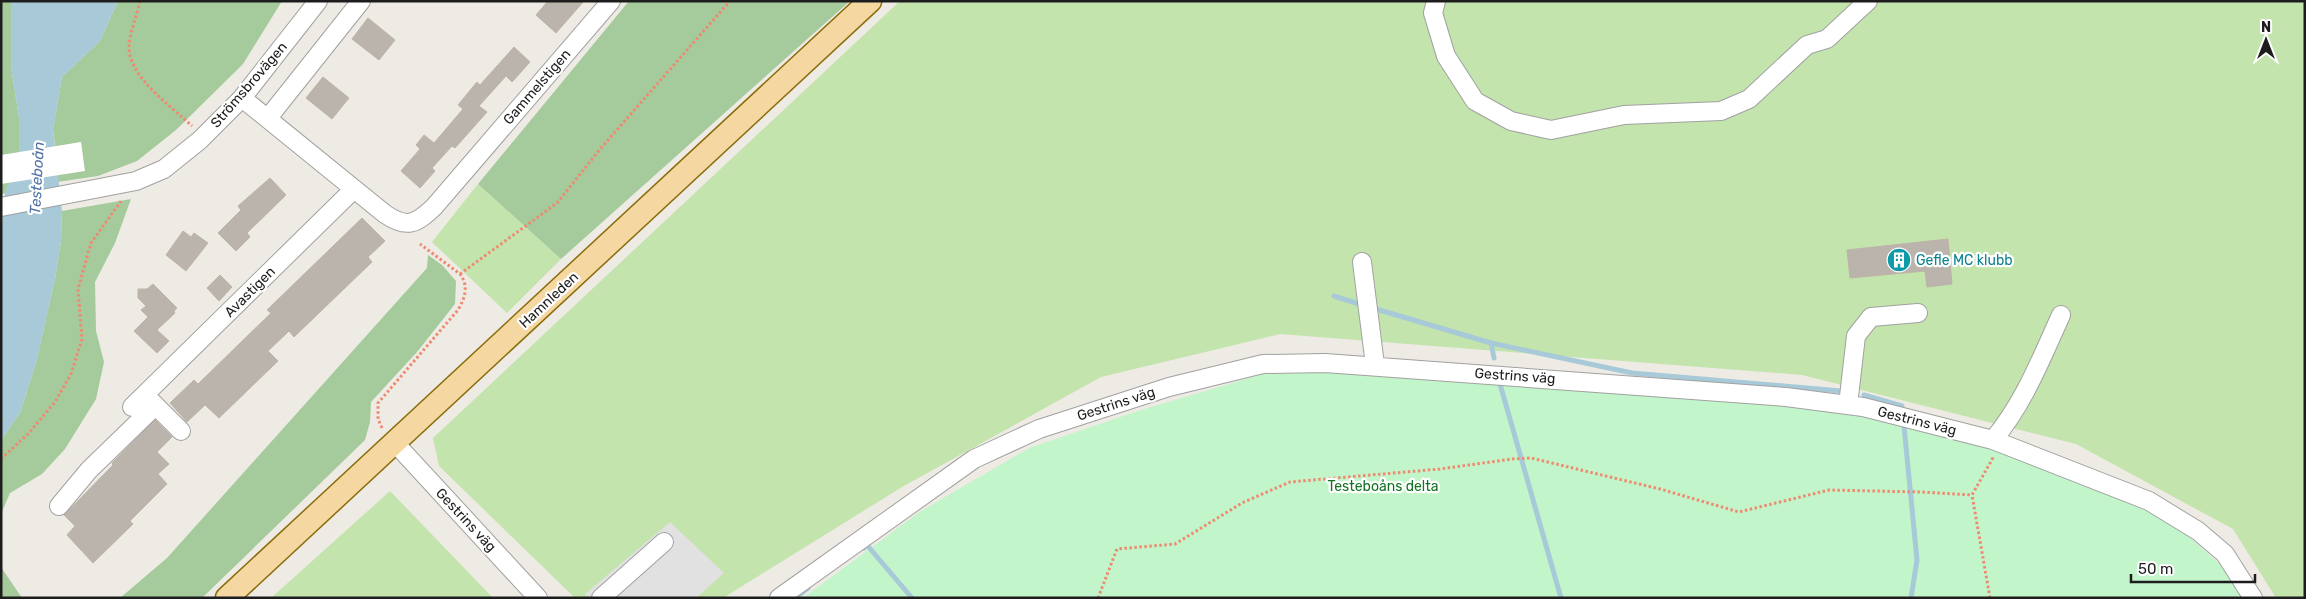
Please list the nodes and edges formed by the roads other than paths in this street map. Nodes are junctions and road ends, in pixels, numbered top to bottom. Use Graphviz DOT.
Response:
graph roads {
  1 [pos="318,1"];
  2 [pos="361,1"];
  3 [pos="611,1"];
  4 [pos="870,1"];
  5 [pos="1436,1"];
  6 [pos="1868,1"];
  7 [pos="242,98"];
  8 [pos="268,118"];
  9 [pos="354,189"];
  10 [pos="1,207"];
  11 [pos="1362,262"];
  12 [pos="1918,313"];
  13 [pos="2061,316"];
  14 [pos="1376,365"];
  15 [pos="150,400"];
  16 [pos="1848,405"];
  17 [pos="132,407"];
  18 [pos="181,431"];
  19 [pos="1997,442"];
  20 [pos="395,443"];
  21 [pos="59,506"];
  22 [pos="664,542"];
  23 [pos="227,598"];
  24 [pos="538,598"];
  25 [pos="601,598"];
  26 [pos="779,598"];
  27 [pos="2253,598"];
  1 -- 7 [label="street, Strömsbrovägen"];
  2 -- 8 [label="street"];
  3 -- 9 [label="street, Gammelstigen"];
  4 -- 20 [label="main road, Hamnleden"];
  5 -- 6 [label="street"];
  7 -- 8 [label="street"];
  7 -- 10 [label="street, Strömsbrovägen"];
  8 -- 9 [label="street"];
  9 -- 15 [label="street, Avastigen"];
  11 -- 14 [label="street"];
  12 -- 16 [label="street"];
  13 -- 19 [label="street"];
  14 -- 16 [label="street, Gestrins väg"];
  14 -- 26 [label="street, Gestrins väg"];
  15 -- 17 [label="street, Avastigen"];
  15 -- 18 [label="street"];
  15 -- 21 [label="street, Avastigen"];
  16 -- 19 [label="street, Gestrins väg"];
  19 -- 27 [label="street, Gestrins väg"];
  20 -- 23 [label="main road, Hamnleden"];
  20 -- 24 [label="street, Gestrins väg"];
  22 -- 25 [label="street"];
}
